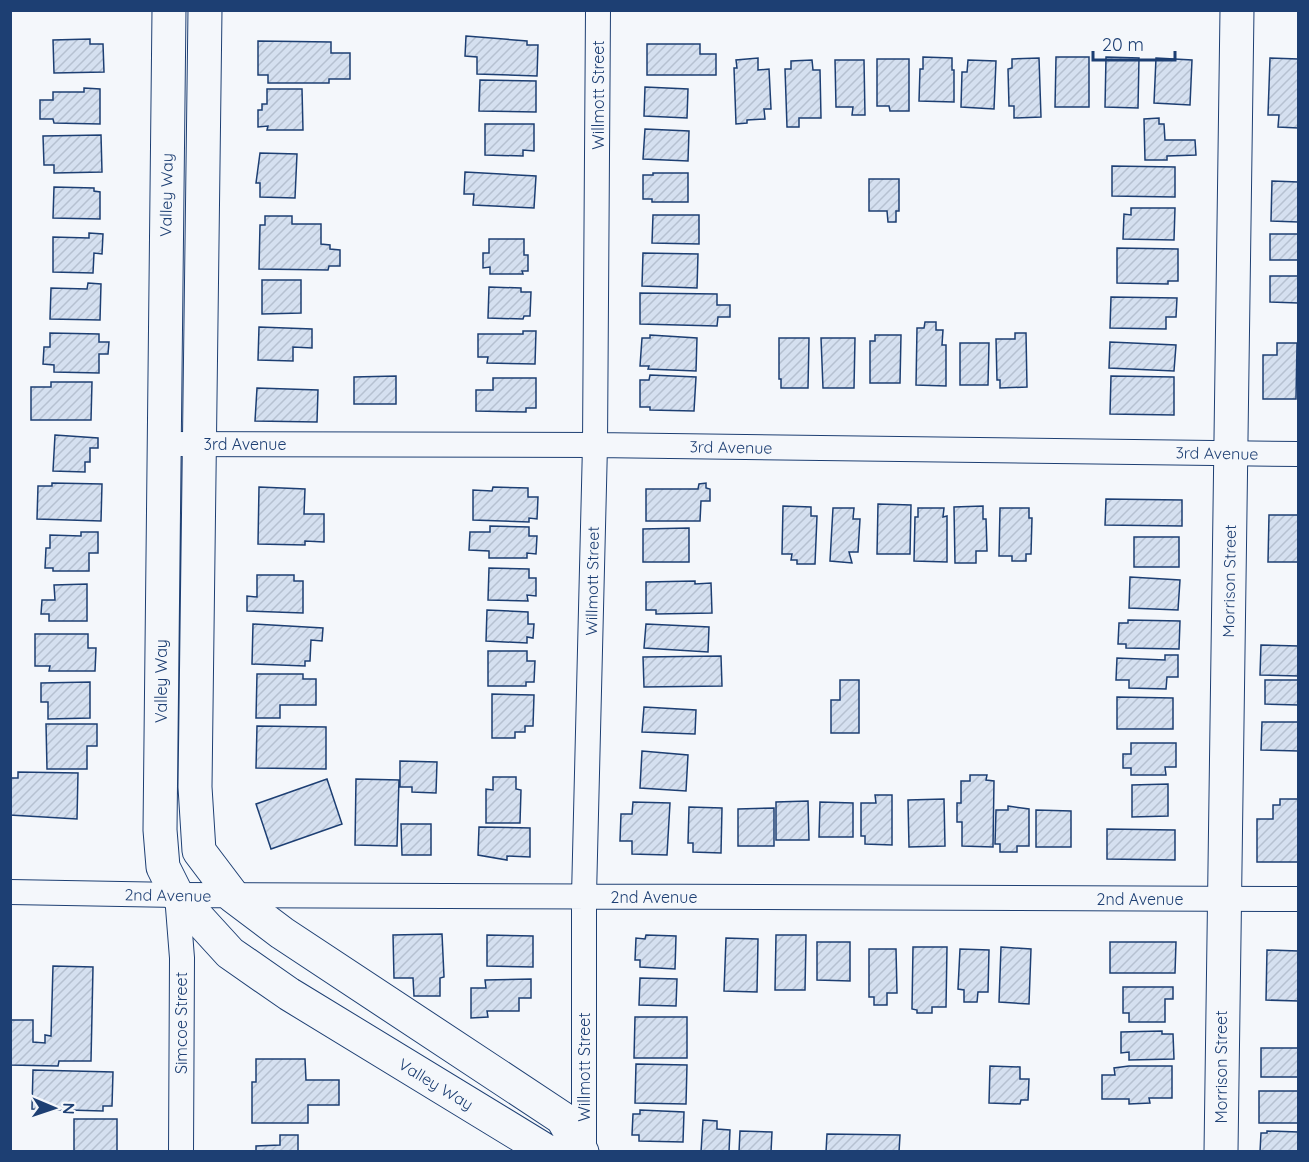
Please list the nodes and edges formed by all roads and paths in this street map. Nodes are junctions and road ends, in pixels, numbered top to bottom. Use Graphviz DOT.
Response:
graph roads {
  1 [pos="169,10"];
  2 [pos="205,10"];
  3 [pos="598,10"];
  4 [pos="1237,10"];
  5 [pos="163,444"];
  6 [pos="201,444"];
  7 [pos="595,445"];
  8 [pos="1231,453"];
  9 [pos="1299,454"];
  10 [pos="10,892"];
  11 [pos="177,896"];
  12 [pos="233,896"];
  13 [pos="584,896"];
  14 [pos="1223,899"];
  15 [pos="1299,899"];
  16 [pos="181,1152"];
  17 [pos="548,1152"];
  18 [pos="583,1152"];
  19 [pos="1221,1152"];
  1 -- 5 [label="street, Valley Way"];
  2 -- 6 [label="street"];
  3 -- 7 [label="street, Willmott Street"];
  4 -- 8 [label="street, Morrison Street"];
  5 -- 6 [label="street, 3rd Avenue"];
  5 -- 11 [label="street, Valley Way"];
  6 -- 7 [label="street, 3rd Avenue"];
  6 -- 12 [label="street"];
  7 -- 8 [label="street, 3rd Avenue"];
  7 -- 13 [label="street, Willmott Street"];
  8 -- 9 [label="street, 3rd Avenue"];
  8 -- 14 [label="street, Morrison Street"];
  10 -- 11 [label="street, 2nd Avenue"];
  11 -- 12 [label="street, 2nd Avenue"];
  11 -- 16 [label="street, Simcoe Street"];
  11 -- 17 [label="street, Valley Way"];
  12 -- 13 [label="street, 2nd Avenue"];
  12 -- 18 [label="street"];
  13 -- 14 [label="street, 2nd Avenue"];
  13 -- 18 [label="street, Willmott Street"];
  14 -- 15 [label="street, 2nd Avenue"];
  14 -- 19 [label="street, Morrison Street"];
}
